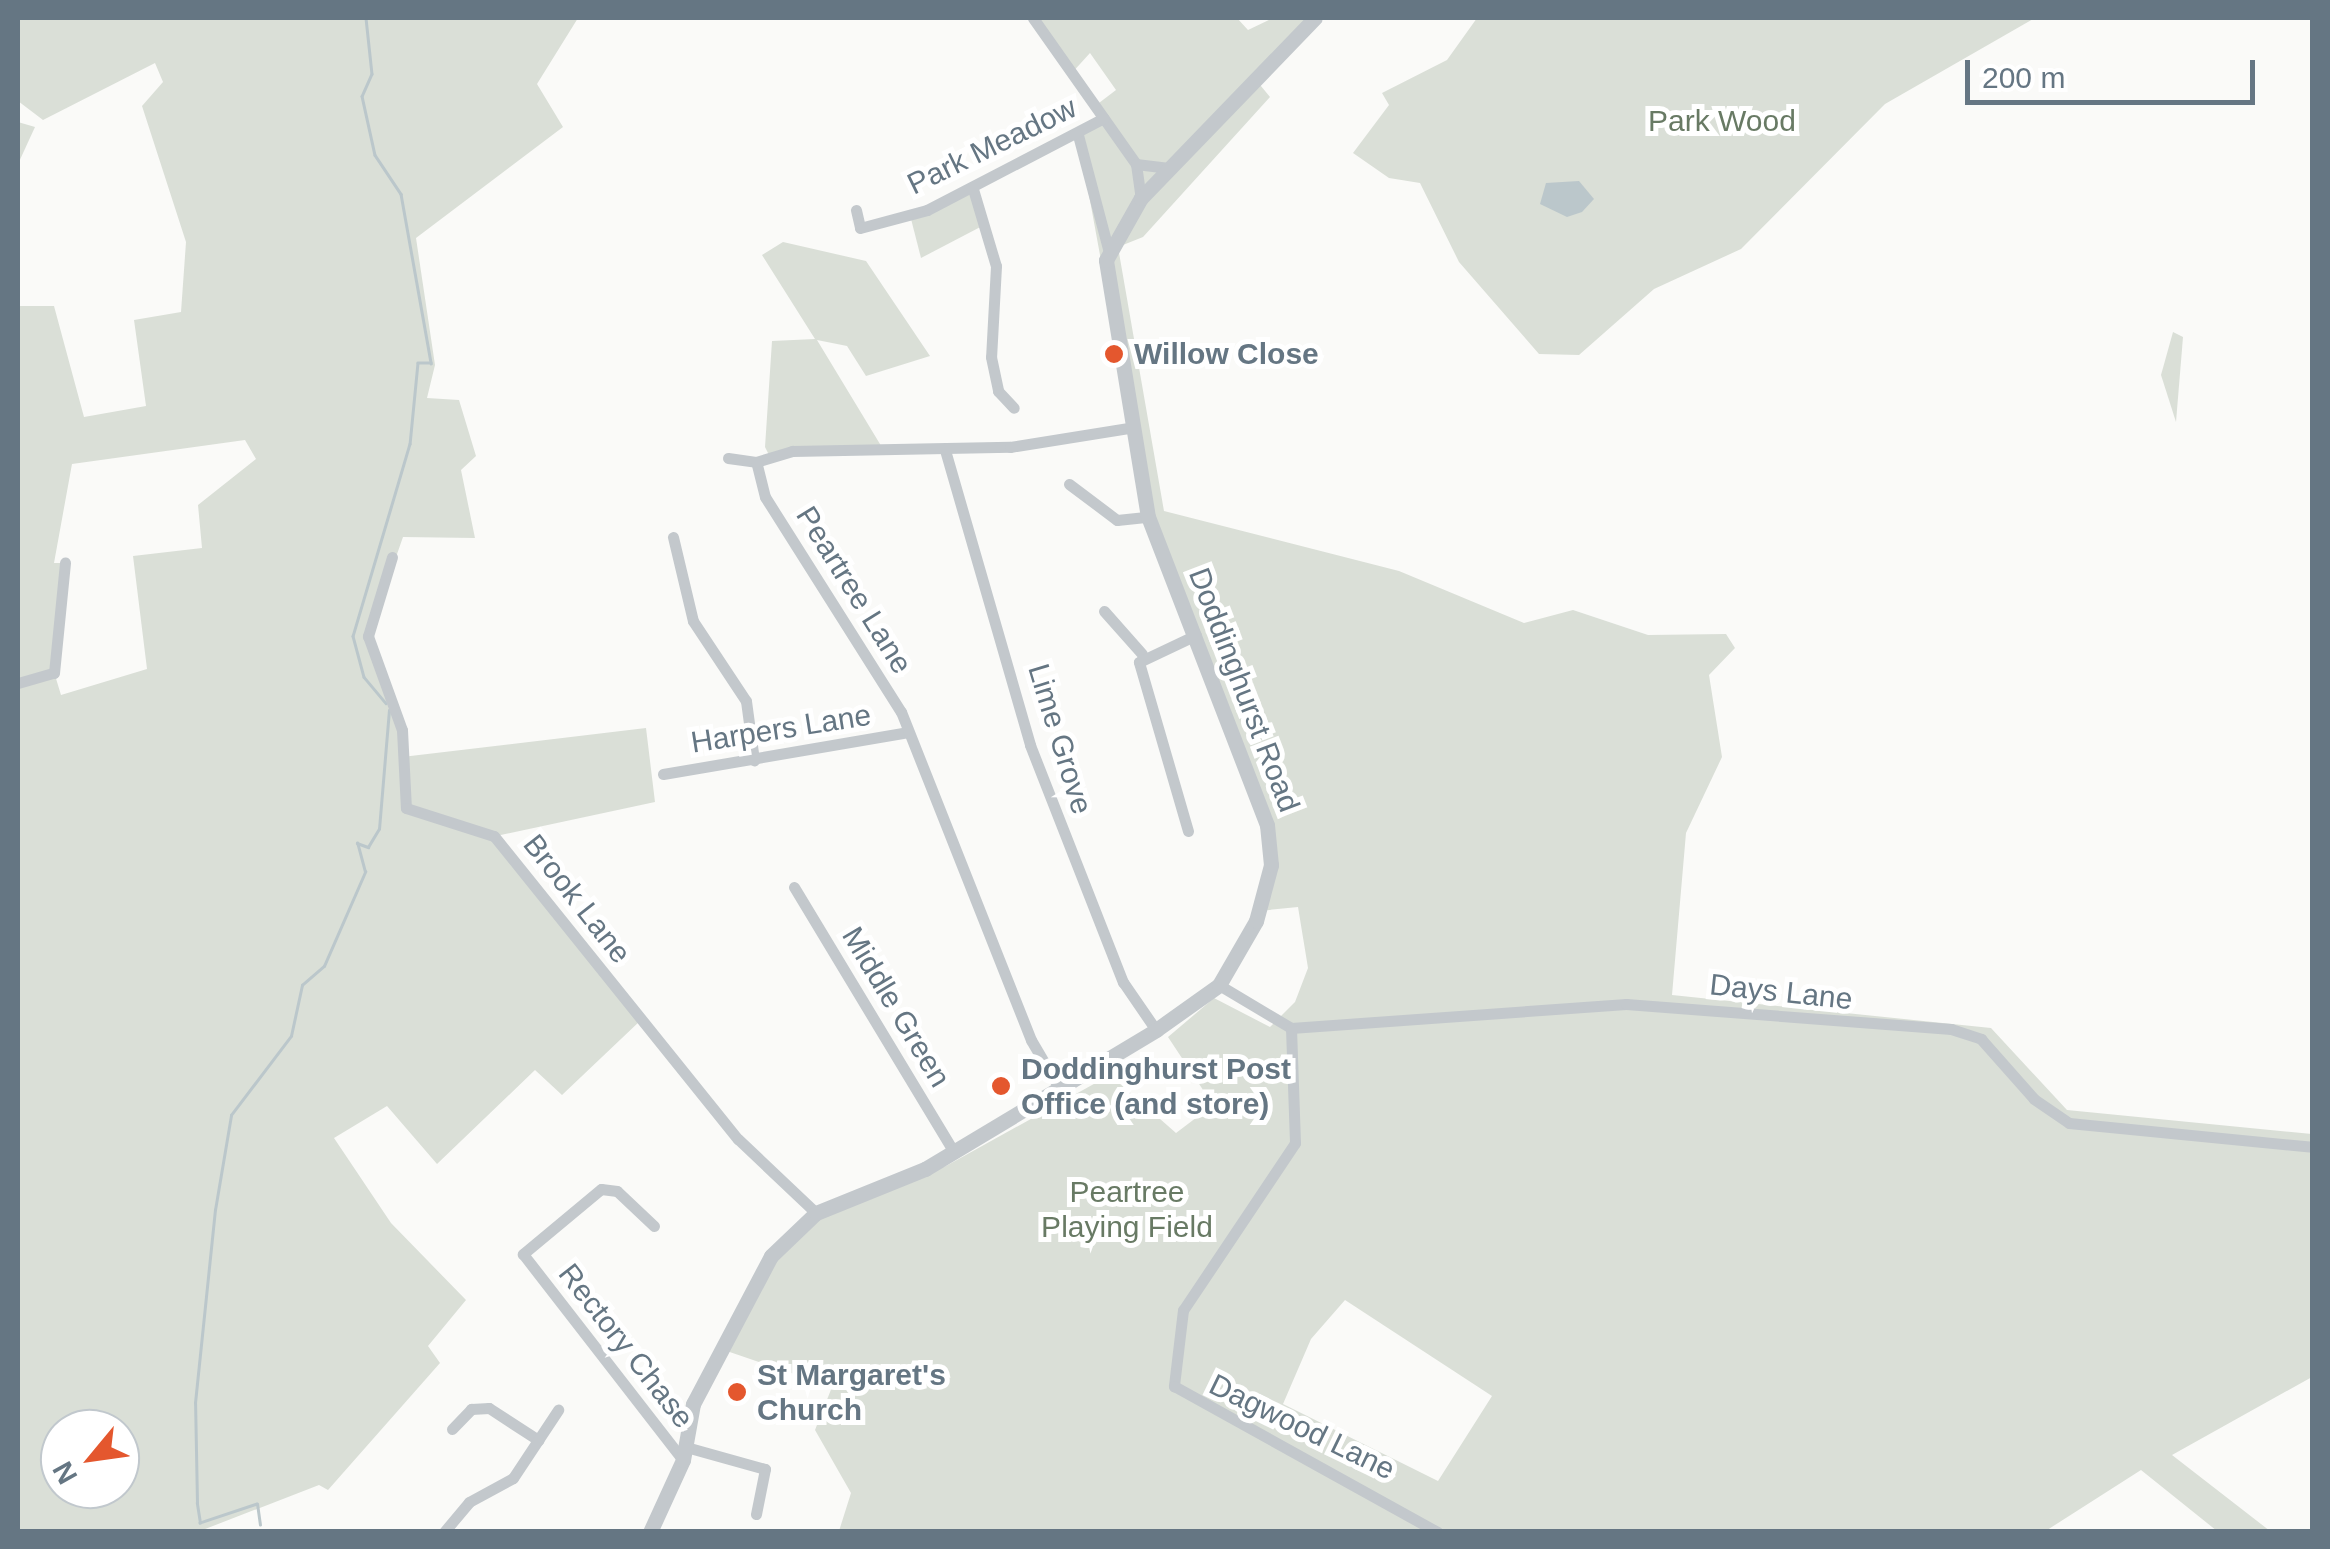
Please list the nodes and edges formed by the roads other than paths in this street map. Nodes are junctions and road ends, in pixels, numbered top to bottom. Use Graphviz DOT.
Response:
graph roads {
  1 [pos="1033,18"];
  2 [pos="1315,18"];
  3 [pos="1104,118"];
  4 [pos="1078,135"];
  5 [pos="1136,164"];
  6 [pos="1171,168"];
  7 [pos="973,189"];
  8 [pos="1141,198"];
  9 [pos="856,210"];
  10 [pos="1109,252"];
  11 [pos="1014,408"];
  12 [pos="1128,428"];
  13 [pos="945,450"];
  14 [pos="728,458"];
  15 [pos="756,462"];
  16 [pos="1070,484"];
  17 [pos="1148,517"];
  18 [pos="674,537"];
  19 [pos="392,557"];
  20 [pos="65,564"];
  21 [pos="1104,611"];
  22 [pos="1196,635"];
  23 [pos="1142,654"];
  24 [pos="18,683"];
  25 [pos="908,732"];
  26 [pos="754,760"];
  27 [pos="663,774"];
  28 [pos="1188,831"];
  29 [pos="794,887"];
  30 [pos="1219,985"];
  31 [pos="1292,1028"];
  32 [pos="1156,1030"];
  33 [pos="1061,1090"];
  34 [pos="2312,1147"];
  35 [pos="954,1152"];
  36 [pos="816,1212"];
  37 [pos="654,1226"];
  38 [pos="558,1410"];
  39 [pos="452,1429"];
  40 [pos="538,1440"];
  41 [pos="684,1453"];
  42 [pos="756,1514"];
  43 [pos="444,1532"];
  44 [pos="650,1532"];
  45 [pos="1436,1532"];
  1 -- 3 [label="street"];
  2 -- 6 [label="street"];
  3 -- 4 [label="street, Park Meadow"];
  3 -- 5 [label="street"];
  4 -- 7 [label="street, Park Meadow"];
  4 -- 10 [label="street"];
  5 -- 6 [label="street"];
  5 -- 8 [label="street"];
  6 -- 8 [label="street"];
  7 -- 9 [label="street, Park Meadow"];
  7 -- 11 [label="street"];
  8 -- 10 [label="street"];
  10 -- 12 [label="street, Doddinghurst Road"];
  12 -- 13 [label="street"];
  12 -- 17 [label="street, Doddinghurst Road"];
  13 -- 15 [label="street"];
  13 -- 32 [label="street, Lime Grove"];
  14 -- 15 [label="street"];
  15 -- 25 [label="street, Peartree Lane"];
  16 -- 17 [label="street"];
  17 -- 22 [label="street, Doddinghurst Road"];
  18 -- 26 [label="street"];
  19 -- 36 [label="street, Brook Lane"];
  20 -- 24 [label="street"];
  21 -- 23 [label="street"];
  22 -- 23 [label="street"];
  22 -- 30 [label="street, Doddinghurst Road"];
  23 -- 28 [label="street"];
  25 -- 26 [label="street, Harpers Lane"];
  25 -- 33 [label="street, Peartree Lane"];
  26 -- 27 [label="street, Harpers Lane"];
  29 -- 35 [label="street, Middle Green"];
  30 -- 31 [label="street"];
  30 -- 32 [label="street, Doddinghurst Road"];
  31 -- 34 [label="street, Days Lane"];
  31 -- 45 [label="street, Dagwood Lane"];
  32 -- 33 [label="street, Doddinghurst Road"];
  33 -- 35 [label="street, Doddinghurst Road"];
  35 -- 36 [label="street, Doddinghurst Road"];
  36 -- 41 [label="street, Doddinghurst Road"];
  37 -- 41 [label="street, Rectory Chase"];
  38 -- 40 [label="street"];
  39 -- 40 [label="street"];
  40 -- 43 [label="street"];
  41 -- 42 [label="street"];
  41 -- 44 [label="street, Doddinghurst Road"];
}
